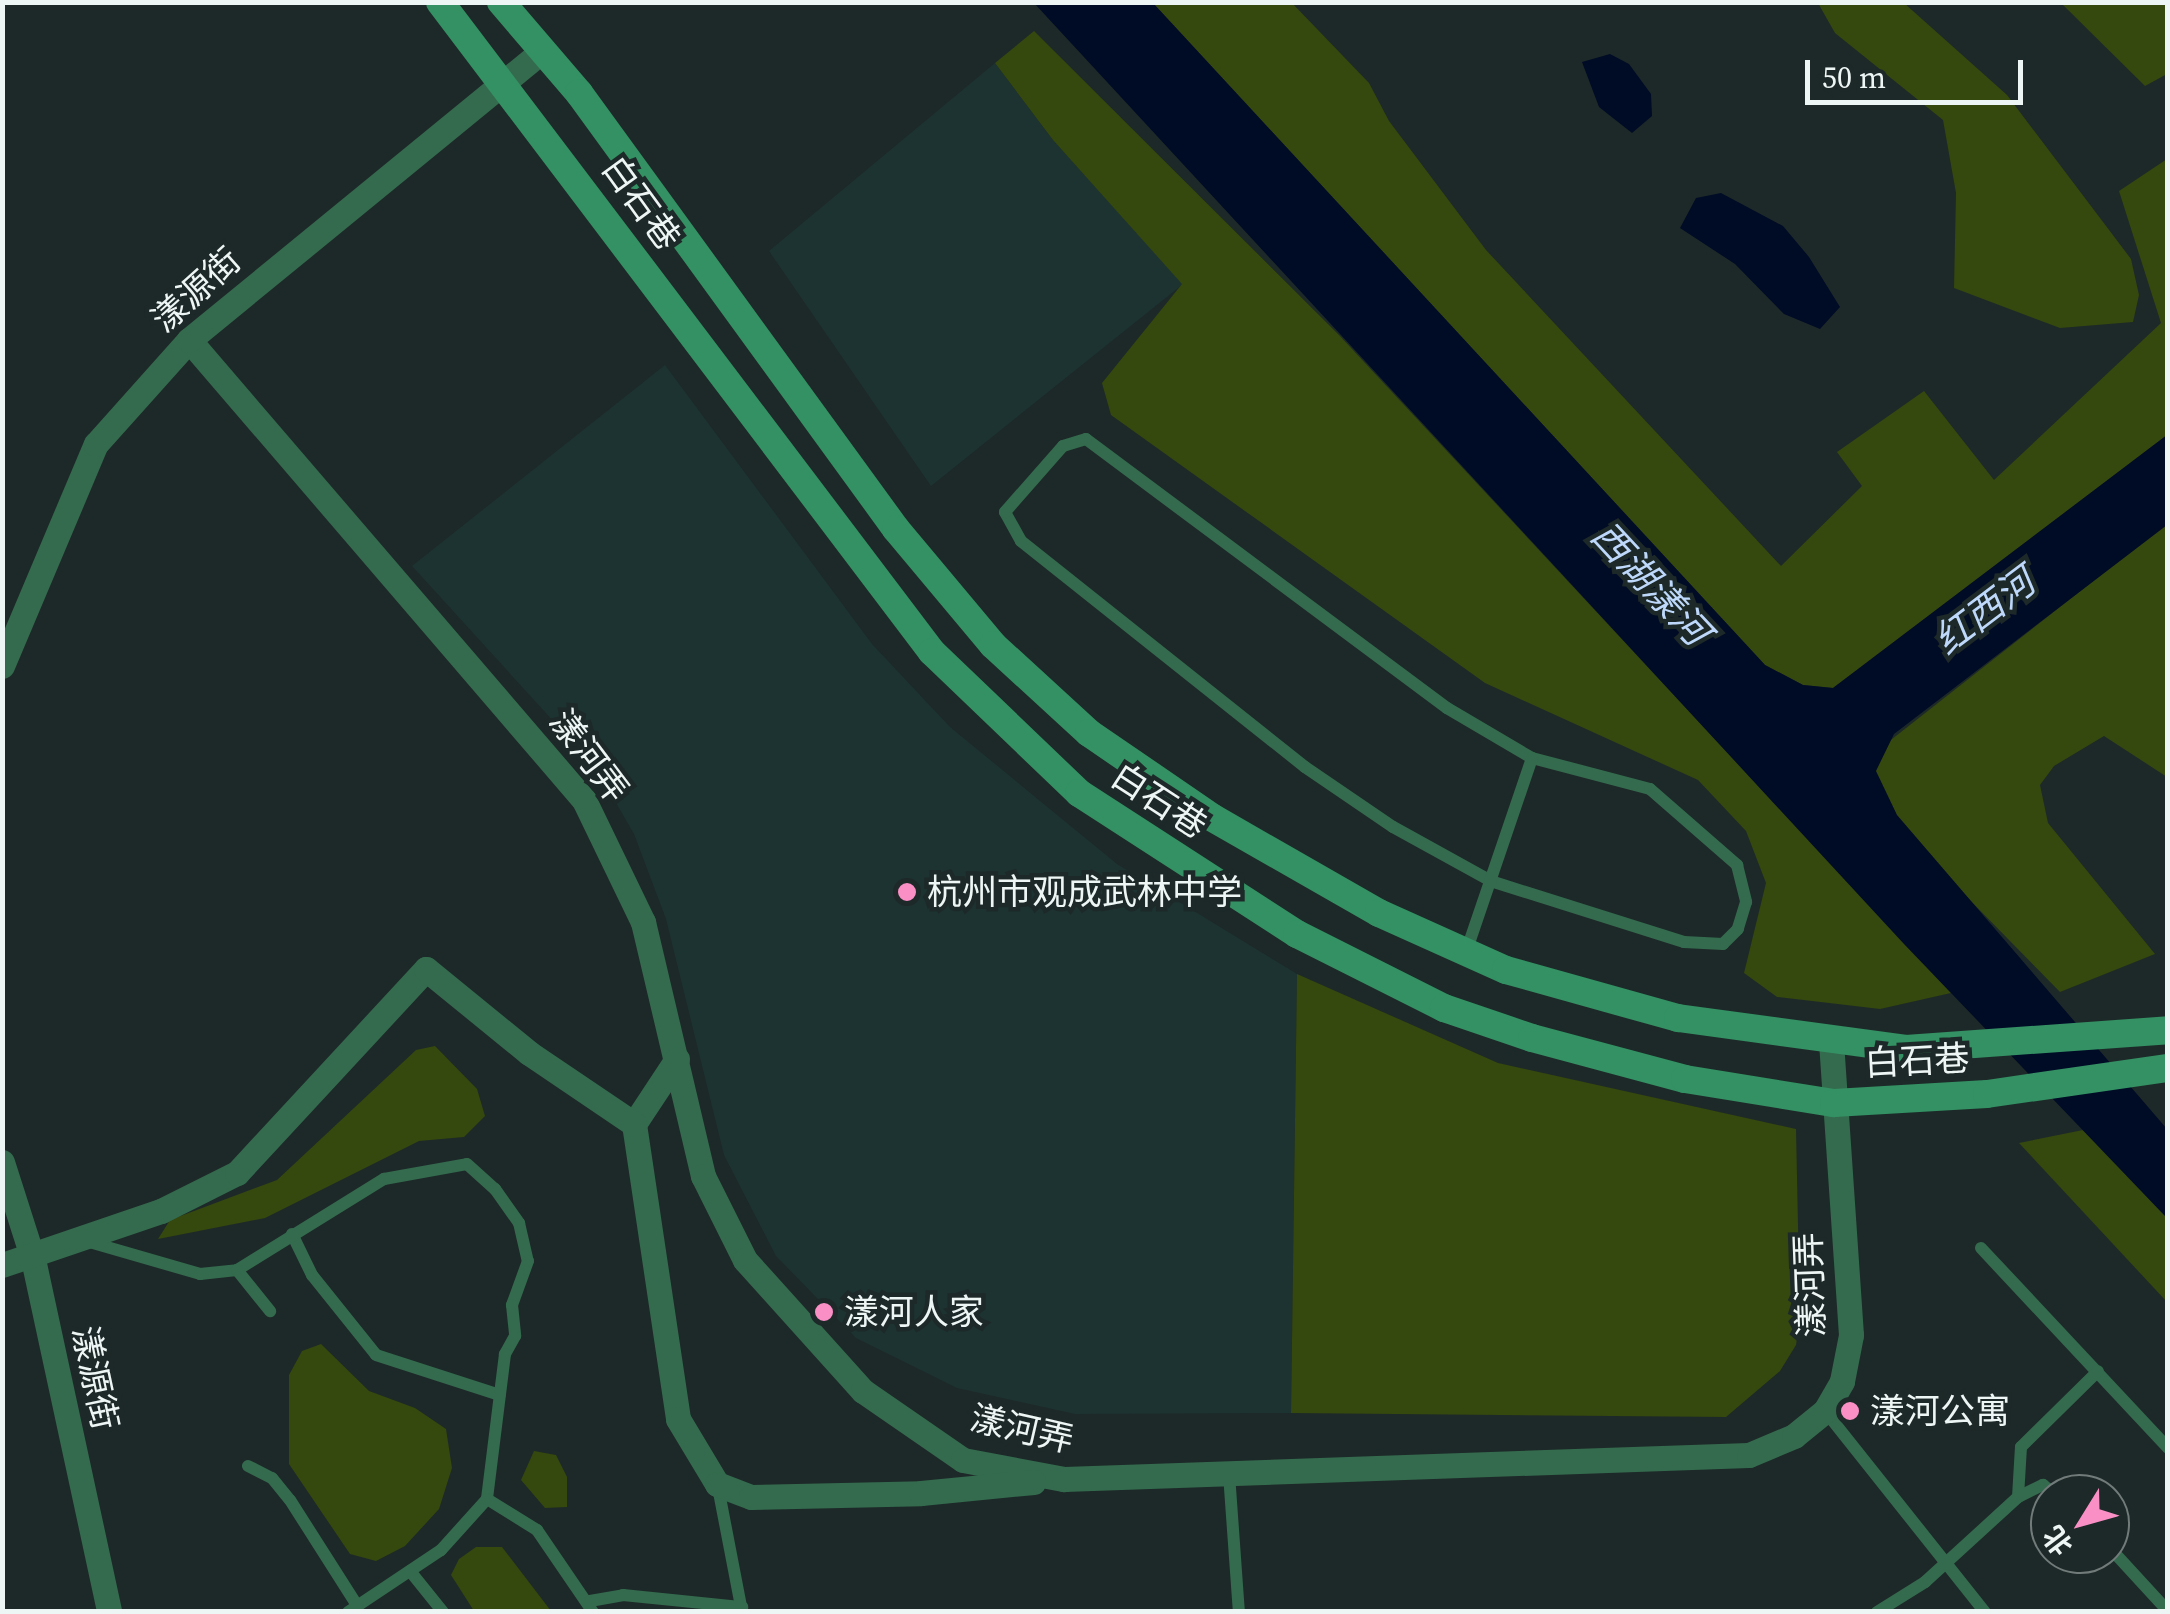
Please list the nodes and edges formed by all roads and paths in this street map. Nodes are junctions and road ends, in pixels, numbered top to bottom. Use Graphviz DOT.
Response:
graph roads {
  1 [pos="440,2"];
  2 [pos="501,2"];
  3 [pos="543,50"];
  4 [pos="503,82"];
  5 [pos="189,340"];
  6 [pos="2,666"];
  7 [pos="1532,758"];
  8 [pos="1491,881"];
  9 [pos="1466,952"];
  10 [pos="2168,1030"];
  11 [pos="1831,1039"];
  12 [pos="677,1059"];
  13 [pos="2156,1070"];
  14 [pos="1834,1102"];
  15 [pos="634,1124"];
  16 [pos="2,1162"];
  17 [pos="292,1234"];
  18 [pos="82,1240"];
  19 [pos="1981,1248"];
  20 [pos="33,1259"];
  21 [pos="2,1265"];
  22 [pos="237,1270"];
  23 [pos="270,1311"];
  24 [pos="2098,1371"];
  25 [pos="500,1395"];
  26 [pos="1824,1412"];
  27 [pos="2168,1448"];
  28 [pos="248,1466"];
  29 [pos="1229,1474"];
  30 [pos="1064,1479"];
  31 [pos="717,1484"];
  32 [pos="2030,1491"];
  33 [pos="2018,1497"];
  34 [pos="487,1499"];
  35 [pos="1947,1562"];
  36 [pos="2130,1570"];
  37 [pos="410,1571"];
  38 [pos="591,1606"];
  39 [pos="352,1608"];
  40 [pos="742,1609"];
  41 [pos="2168,1611"];
  42 [pos="109,1612"];
  43 [pos="442,1612"];
  44 [pos="1239,1612"];
  45 [pos="1877,1612"];
  46 [pos="1985,1612"];
  1 -- 4 [label="main road, 白石巷"];
  2 -- 3 [label="main road, 白石巷"];
  3 -- 4 [label="street, 漾源街"];
  3 -- 9 [label="main road, 白石巷"];
  4 -- 5 [label="street, 漾源街"];
  4 -- 14 [label="main road, 白石巷"];
  5 -- 6 [label="street, 漾源街"];
  5 -- 12 [label="street, 漾河弄"];
  7 -- 8 [label="lane"];
  7 -- 8 [label="lane"];
  7 -- 8 [label="lane"];
  8 -- 9 [label="lane"];
  9 -- 11 [label="main road, 白石巷"];
  10 -- 11 [label="main road, 白石巷"];
  11 -- 14 [label="street, 漾河弄"];
  12 -- 15 [label="street"];
  12 -- 30 [label="street, 漾河弄"];
  13 -- 14 [label="main road, 白石巷"];
  14 -- 26 [label="street, 漾河弄"];
  15 -- 18 [label="street"];
  15 -- 31 [label="street"];
  16 -- 20 [label="street, 漾源街"];
  17 -- 22 [label="lane"];
  17 -- 25 [label="lane"];
  17 -- 25 [label="lane"];
  18 -- 20 [label="street"];
  18 -- 22 [label="lane"];
  19 -- 24 [label="lane"];
  20 -- 21 [label="street"];
  20 -- 42 [label="street, 漾源街"];
  22 -- 23 [label="lane"];
  24 -- 27 [label="lane"];
  24 -- 33 [label="lane"];
  25 -- 34 [label="lane"];
  26 -- 29 [label="street, 漾河弄"];
  26 -- 35 [label="lane"];
  28 -- 39 [label="lane"];
  29 -- 30 [label="street, 漾河弄"];
  29 -- 44 [label="lane"];
  30 -- 31 [label="street"];
  31 -- 40 [label="lane"];
  32 -- 33 [label="lane"];
  33 -- 35 [label="lane"];
  34 -- 37 [label="lane"];
  34 -- 38 [label="lane"];
  35 -- 45 [label="lane"];
  35 -- 46 [label="lane"];
  36 -- 41 [label="lane"];
  37 -- 39 [label="lane"];
  37 -- 43 [label="lane"];
  38 -- 40 [label="lane"];
}
